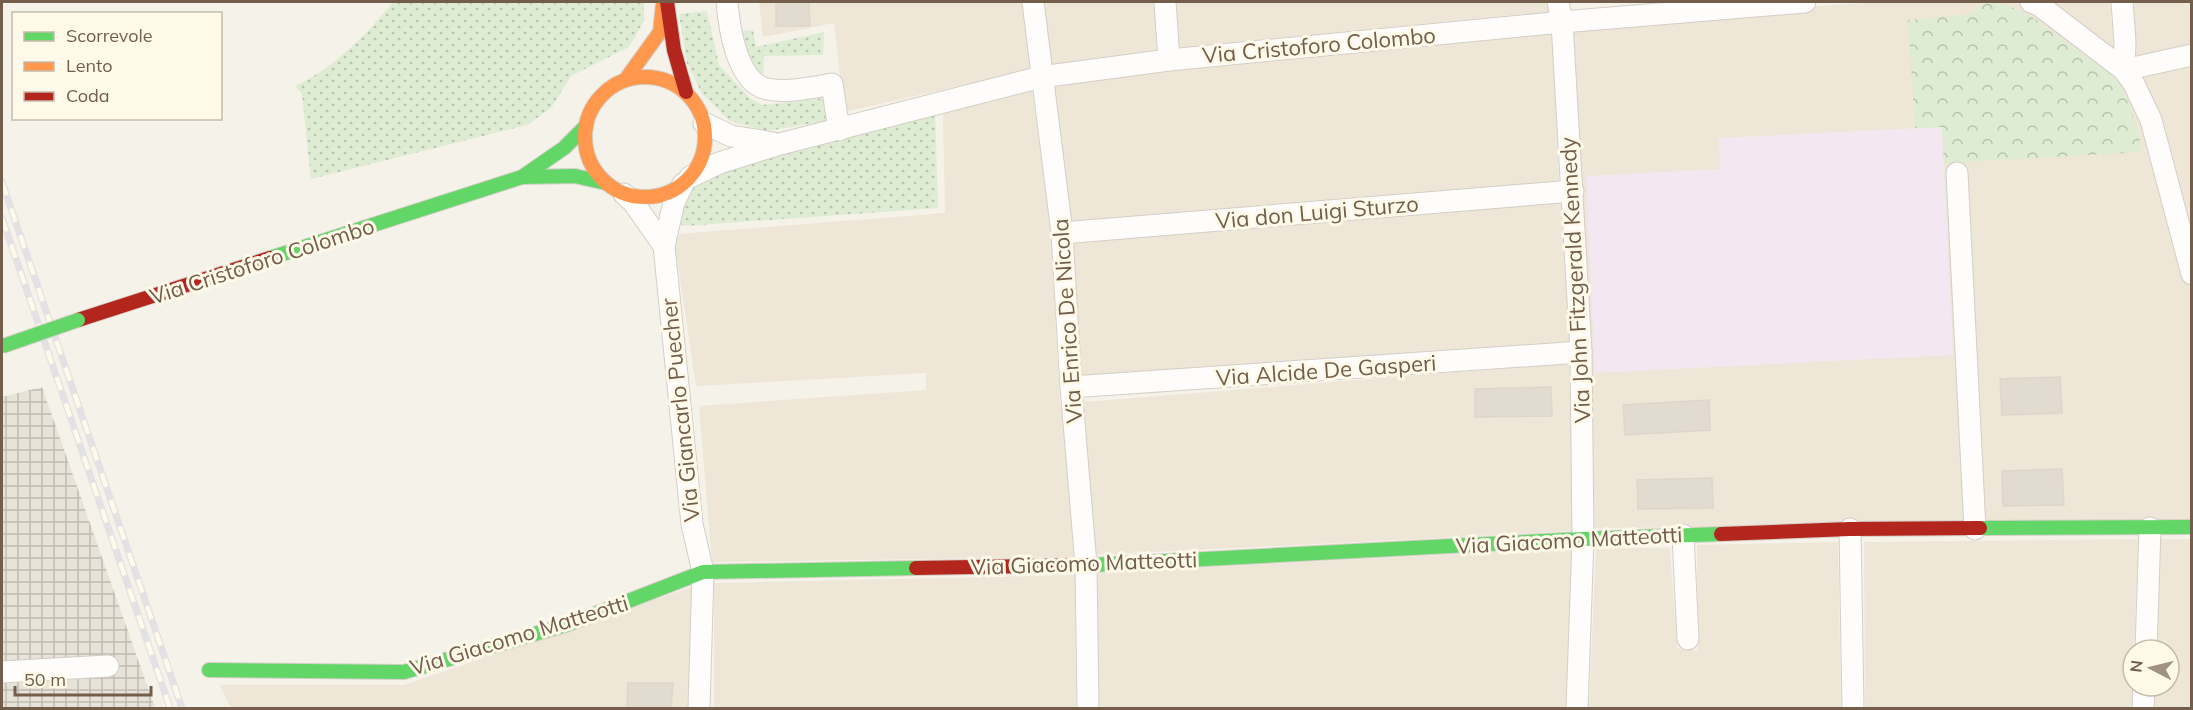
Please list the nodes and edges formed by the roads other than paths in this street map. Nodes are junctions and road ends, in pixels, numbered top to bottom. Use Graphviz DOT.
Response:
graph roads {
  1 [pos="665,2"];
  2 [pos="727,2"];
  3 [pos="1033,2"];
  4 [pos="1165,2"];
  5 [pos="1805,2"];
  6 [pos="2031,2"];
  7 [pos="2122,2"];
  8 [pos="1560,12"];
  9 [pos="2192,54"];
  10 [pos="1169,60"];
  11 [pos="2124,70"];
  12 [pos="1041,77"];
  13 [pos="626,79"];
  14 [pos="686,92"];
  15 [pos="704,123"];
  16 [pos="586,126"];
  17 [pos="839,130"];
  18 [pos="780,144"];
  19 [pos="1956,173"];
  20 [pos="522,177"];
  21 [pos="686,180"];
  22 [pos="606,183"];
  23 [pos="1573,191"];
  24 [pos="624,194"];
  25 [pos="1062,233"];
  26 [pos="664,246"];
  27 [pos="2192,274"];
  28 [pos="2,346"];
  29 [pos="1581,352"];
  30 [pos="1071,387"];
  31 [pos="2192,527"];
  32 [pos="2150,528"];
  33 [pos="1850,529"];
  34 [pos="1975,529"];
  35 [pos="1683,535"];
  36 [pos="1583,539"];
  37 [pos="1086,565"];
  38 [pos="703,572"];
  39 [pos="2145,638"];
  40 [pos="1688,639"];
  41 [pos="108,666"];
  42 [pos="209,670"];
  43 [pos="2,672"];
  44 [pos="699,708"];
  45 [pos="1088,708"];
  46 [pos="1577,708"];
  47 [pos="1853,708"];
  1 -- 13 [label="street"];
  1 -- 14 [label="street"];
  2 -- 17 [label="street"];
  3 -- 12 [label="street, Via Enrico De Nicola"];
  4 -- 10 [label="street"];
  5 -- 8 [label="street, Via Cristoforo Colombo"];
  6 -- 11 [label="street"];
  7 -- 11 [label="street"];
  8 -- 10 [label="street, Via Cristoforo Colombo"];
  8 -- 23 [label="street, Via John Fitzgerald Kennedy"];
  9 -- 11 [label="street"];
  10 -- 12 [label="street, Via Cristoforo Colombo"];
  11 -- 27 [label="street"];
  12 -- 17 [label="street, Via Cristoforo Colombo"];
  12 -- 25 [label="street, Via Enrico De Nicola"];
  13 -- 14 [label="street"];
  13 -- 16 [label="street"];
  14 -- 15 [label="street"];
  15 -- 18 [label="street, Via Cristoforo Colombo"];
  15 -- 21 [label="street"];
  16 -- 20 [label="street, Via Cristoforo Colombo"];
  16 -- 22 [label="street"];
  17 -- 18 [label="street, Via Cristoforo Colombo"];
  18 -- 21 [label="street, Via Cristoforo Colombo"];
  19 -- 34 [label="street"];
  20 -- 22 [label="street, Via Cristoforo Colombo"];
  20 -- 28 [label="street, Via Cristoforo Colombo, bridge"];
  21 -- 24 [label="street"];
  21 -- 26 [label="street, Via Giancarlo Puecher"];
  22 -- 24 [label="street"];
  23 -- 25 [label="street, Via don Luigi Sturzo"];
  23 -- 29 [label="street, Via John Fitzgerald Kennedy"];
  24 -- 26 [label="street, Via Giancarlo Puecher"];
  25 -- 30 [label="street, Via Enrico De Nicola"];
  26 -- 38 [label="street, Via Giancarlo Puecher"];
  29 -- 30 [label="street, Via Alcide De Gasperi"];
  29 -- 36 [label="street, Via John Fitzgerald Kennedy"];
  30 -- 37 [label="street, Via Enrico De Nicola"];
  31 -- 32 [label="street, Via Giacomo Matteotti"];
  32 -- 34 [label="street, Via Giacomo Matteotti"];
  32 -- 39 [label="street"];
  33 -- 34 [label="street, Via Giacomo Matteotti"];
  33 -- 35 [label="street, Via Giacomo Matteotti"];
  33 -- 47 [label="street"];
  35 -- 36 [label="street, Via Giacomo Matteotti"];
  35 -- 40 [label="street"];
  36 -- 37 [label="street, Via Giacomo Matteotti"];
  36 -- 46 [label="street, Via John Fitzgerald Kennedy"];
  37 -- 38 [label="street, Via Giacomo Matteotti"];
  37 -- 45 [label="street, Via Enrico De Nicola"];
  38 -- 42 [label="street, Via Giacomo Matteotti"];
  38 -- 44 [label="street, Via Giancarlo Puecher"];
  41 -- 43 [label="street"];
}
